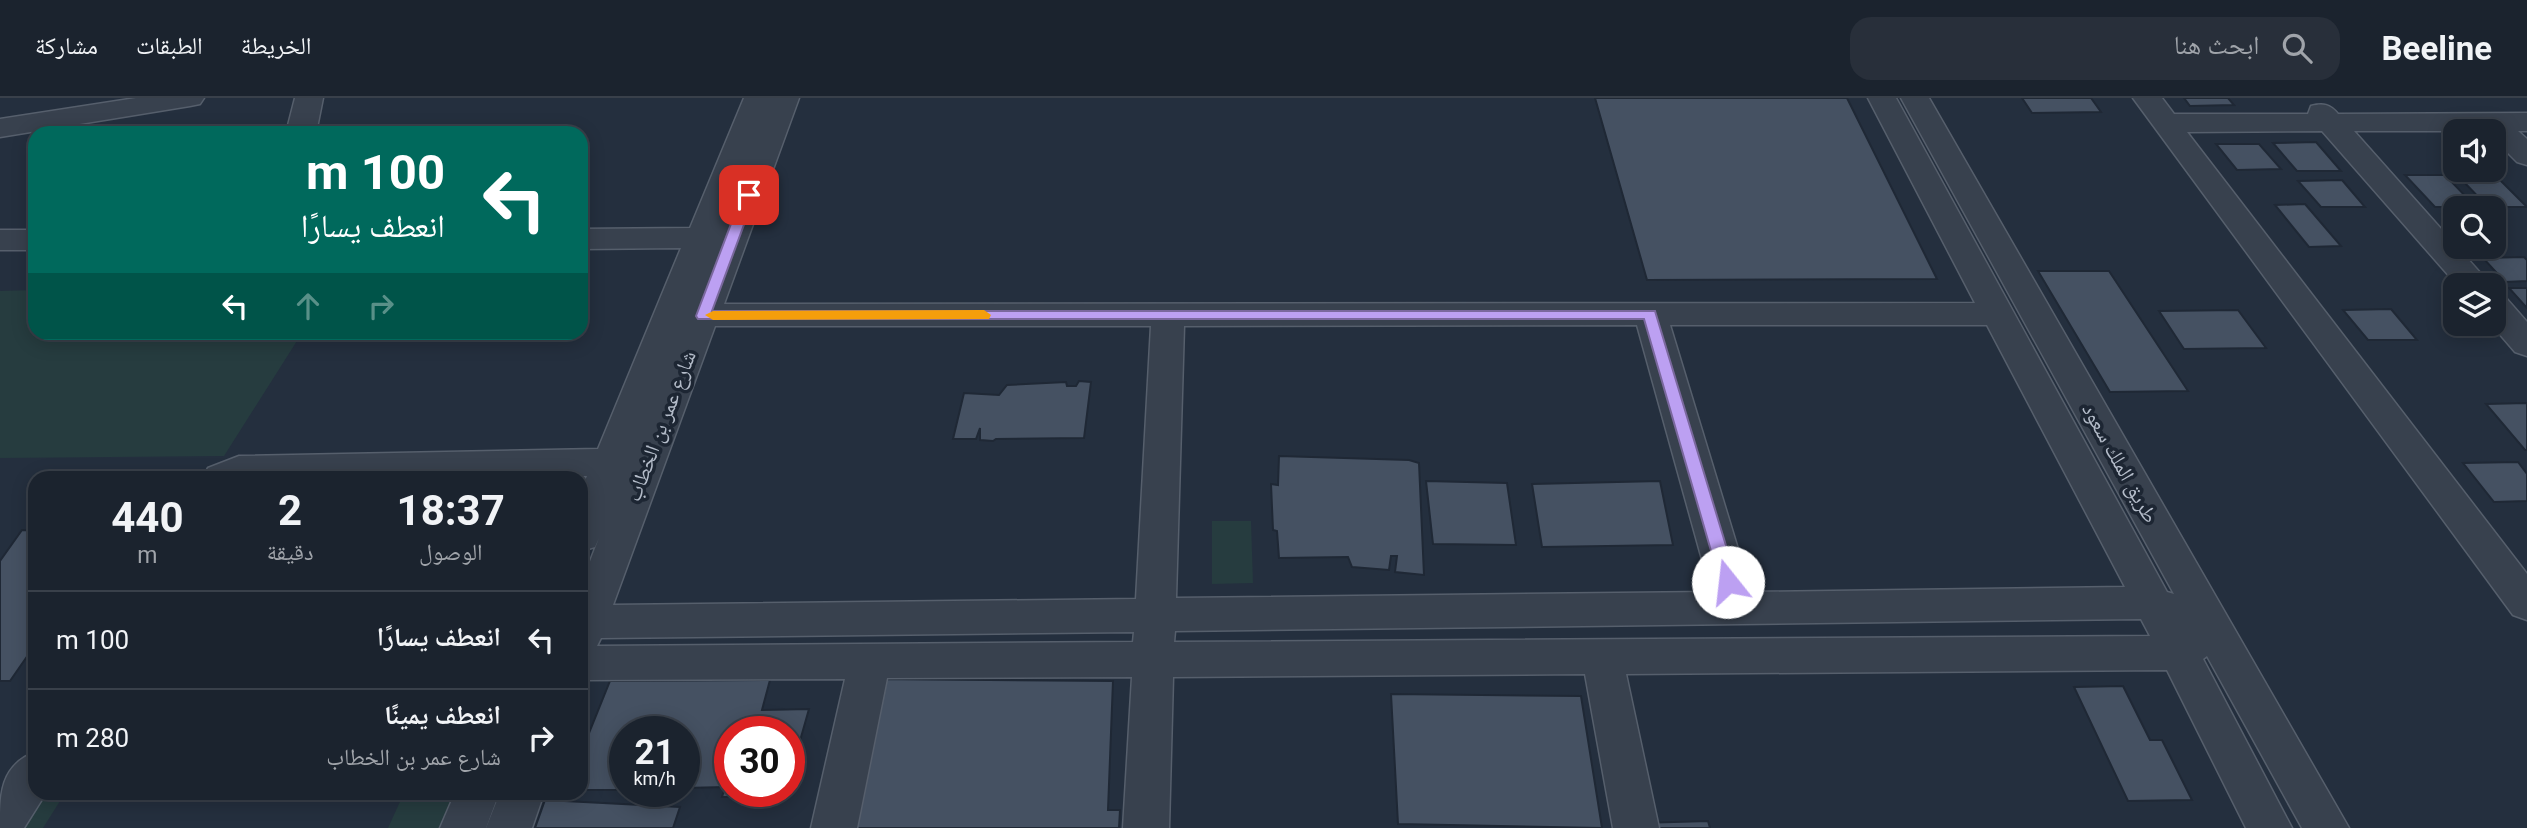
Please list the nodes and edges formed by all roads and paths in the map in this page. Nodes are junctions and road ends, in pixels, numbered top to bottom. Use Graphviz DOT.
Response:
graph roads {
  1 [pos="46,98"];
  2 [pos="190,98"];
  3 [pos="309,98"];
  4 [pos="758,98"];
  5 [pos="785,98"];
  6 [pos="1882,98"];
  7 [pos="1915,98"];
  8 [pos="2309,98"];
  9 [pos="2156,111"];
  10 [pos="2443,122"];
  11 [pos="2506,122"];
  12 [pos="2527,122"];
  13 [pos="2330,123"];
  14 [pos="10,126"];
  15 [pos="303,126"];
  16 [pos="2506,135"];
  17 [pos="2527,156"];
  18 [pos="588,239"];
  19 [pos="701,239"];
  20 [pos="0,240"];
  21 [pos="28,240"];
  22 [pos="2464,273"];
  23 [pos="1650,314"];
  24 [pos="1997,314"];
  25 [pos="1168,315"];
  26 [pos="703,316"];
  27 [pos="2506,320"];
  28 [pos="2527,344"];
  29 [pos="611,462"];
  30 [pos="237,471"];
  31 [pos="588,519"];
  32 [pos="2153,603"];
  33 [pos="2527,604"];
  34 [pos="1736,608"];
  35 [pos="1155,614"];
  36 [pos="588,618"];
  37 [pos="588,629"];
  38 [pos="2214,630"];
  39 [pos="2178,653"];
  40 [pos="1601,656"];
  41 [pos="1154,659"];
  42 [pos="870,661"];
  43 [pos="588,663"];
  44 [pos="28,783"];
  45 [pos="474,800"];
  46 [pos="519,800"];
  47 [pos="0,828"];
  48 [pos="463,828"];
  49 [pos="509,828"];
  50 [pos="834,828"];
  51 [pos="1146,828"];
  52 [pos="1636,828"];
  53 [pos="2269,828"];
  54 [pos="2326,828"];
  1 -- 14 [label="street"];
  2 -- 14 [label="street"];
  3 -- 15 [label="street"];
  4 -- 19 [label="street, شارع عمر بن الخطاب"];
  5 -- 26 [label="street, شارع عمر بن الخطاب"];
  6 -- 24 [label="street, طريق الملك سعود"];
  7 -- 38 [label="street, طريق الملك سعود"];
  8 -- 13 [label="street"];
  9 -- 13 [label="street"];
  9 -- 33 [label="street"];
  10 -- 13 [label="street"];
  11 -- 12 [label="street"];
  13 -- 22 [label="street"];
  16 -- 17 [label="street"];
  18 -- 19 [label="street"];
  19 -- 29 [label="street, شارع عمر بن الخطاب"];
  20 -- 21 [label="street"];
  23 -- 24 [label="street"];
  23 -- 25 [label="street"];
  23 -- 34 [label="street"];
  24 -- 32 [label="street, طريق الملك سعود"];
  25 -- 26 [label="street"];
  25 -- 35 [label="street"];
  26 -- 36 [label="street, شارع عمر بن الخطاب"];
  27 -- 28 [label="street"];
  29 -- 30 [label="street"];
  29 -- 31 [label="street, شارع عمر بن الخطاب"];
  32 -- 34 [label="street"];
  32 -- 38 [label="street"];
  32 -- 39 [label="street, طريق الملك سعود"];
  34 -- 35 [label="street"];
  35 -- 37 [label="street"];
  35 -- 41 [label="street"];
  38 -- 39 [label="street"];
  38 -- 54 [label="street, طريق الملك سعود"];
  39 -- 40 [label="street"];
  39 -- 53 [label="street, طريق الملك سعود"];
  40 -- 41 [label="street"];
  40 -- 52 [label="street"];
  41 -- 42 [label="street"];
  41 -- 51 [label="street"];
  42 -- 43 [label="street"];
  42 -- 50 [label="street"];
  44 -- 47 [label="street"];
  45 -- 48 [label="street"];
  46 -- 49 [label="street"];
}
